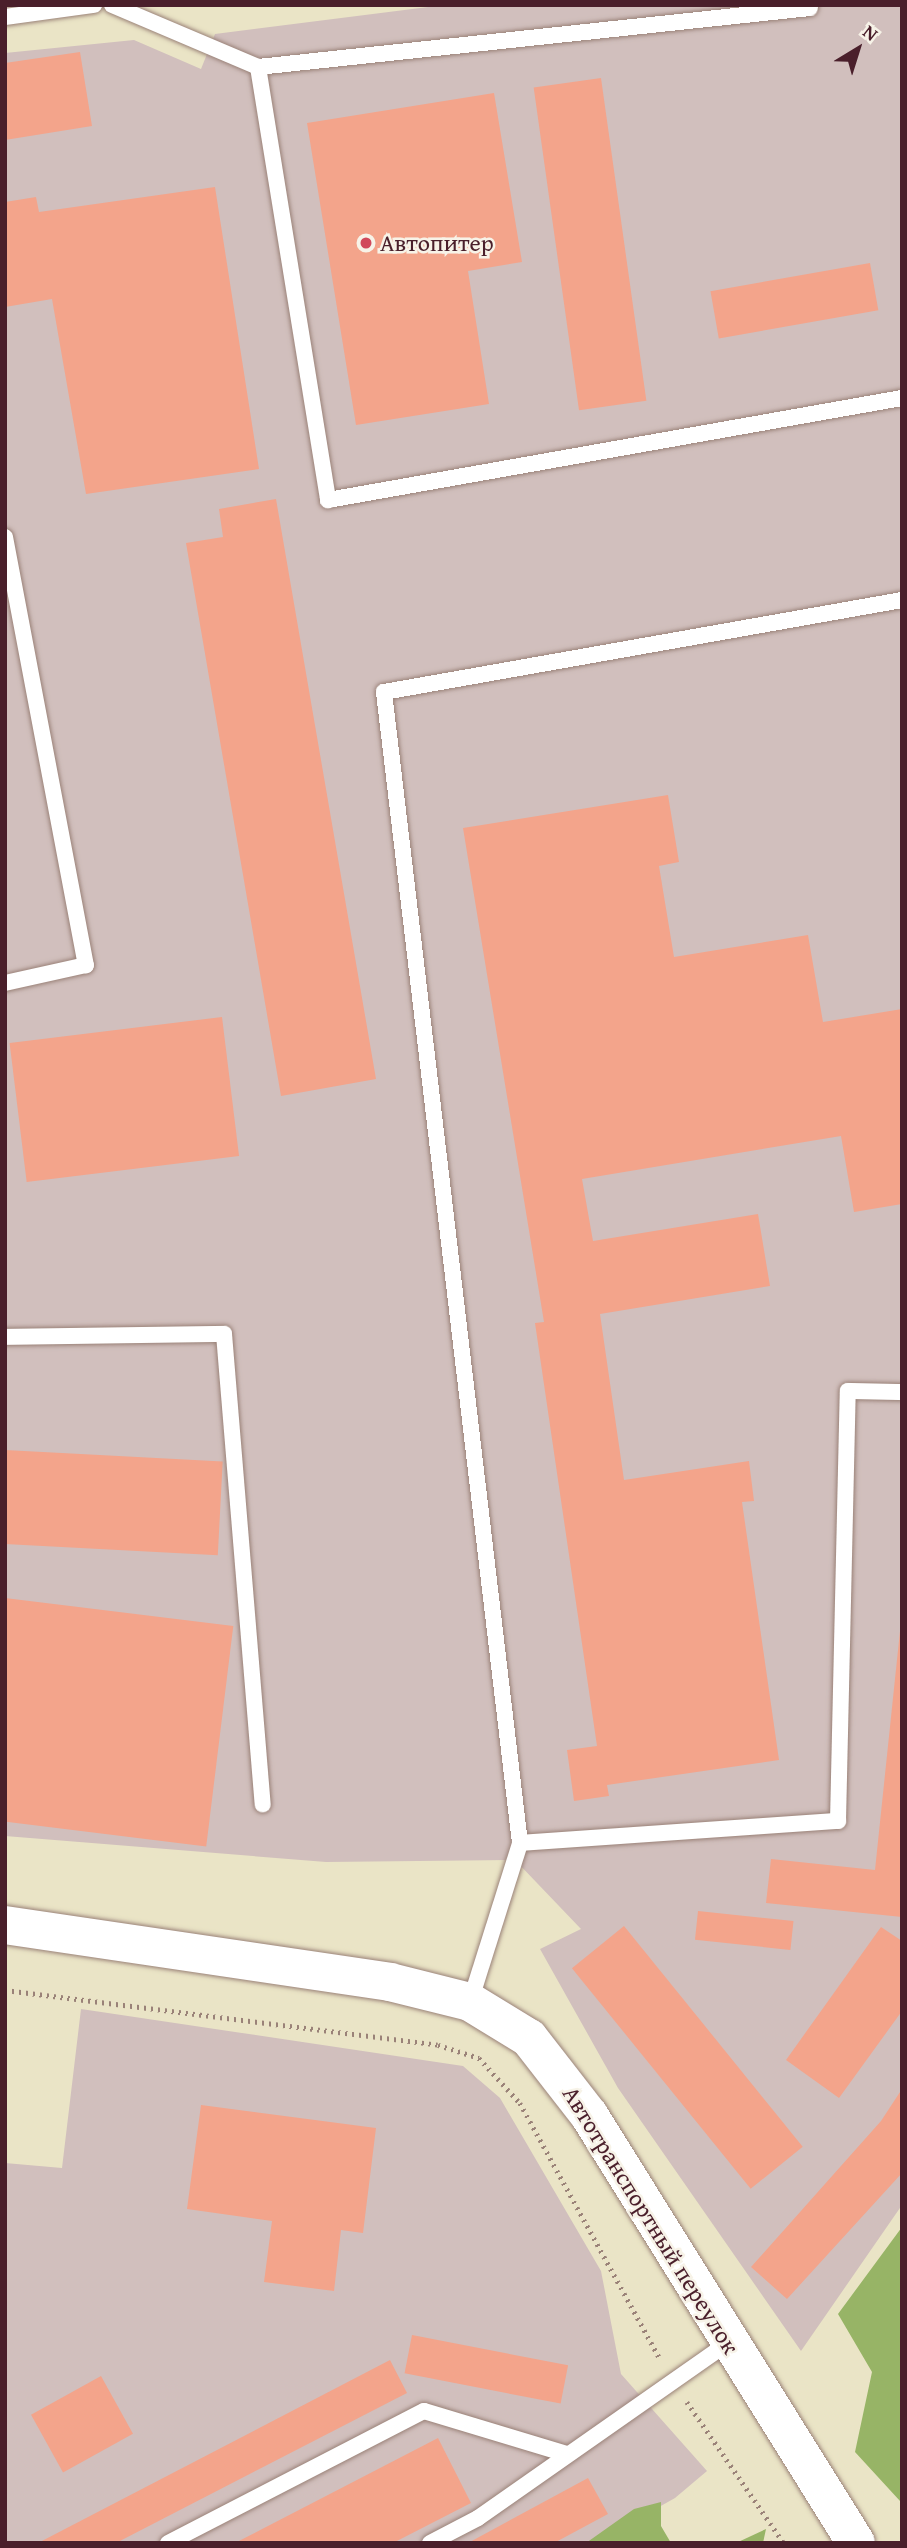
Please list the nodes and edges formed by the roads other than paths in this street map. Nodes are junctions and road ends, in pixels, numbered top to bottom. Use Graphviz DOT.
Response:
graph roads {
  1 [pos="94,5"];
  2 [pos="112,5"];
  3 [pos="810,8"];
  4 [pos="5,17"];
  5 [pos="258,67"];
  6 [pos="902,398"];
  7 [pos="5,537"];
  8 [pos="902,600"];
  9 [pos="5,983"];
  10 [pos="5,1337"];
  11 [pos="902,1392"];
  12 [pos="263,1804"];
  13 [pos="520,1843"];
  14 [pos="5,1925"];
  15 [pos="470,2002"];
  16 [pos="728,2343"];
  17 [pos="566,2454"];
  18 [pos="168,2543"];
  19 [pos="430,2543"];
  20 [pos="856,2543"];
  1 -- 4 [label="lane"];
  2 -- 5 [label="lane"];
  3 -- 5 [label="lane"];
  5 -- 6 [label="lane"];
  7 -- 9 [label="lane"];
  8 -- 13 [label="lane"];
  10 -- 12 [label="lane"];
  11 -- 13 [label="lane"];
  13 -- 15 [label="lane"];
  14 -- 15 [label="main road, Автотранспортный переулок"];
  15 -- 16 [label="main road, Автотранспортный переулок"];
  16 -- 17 [label="lane"];
  16 -- 20 [label="main road, Автотранспортный переулок"];
  17 -- 18 [label="lane"];
  17 -- 19 [label="lane"];
}
